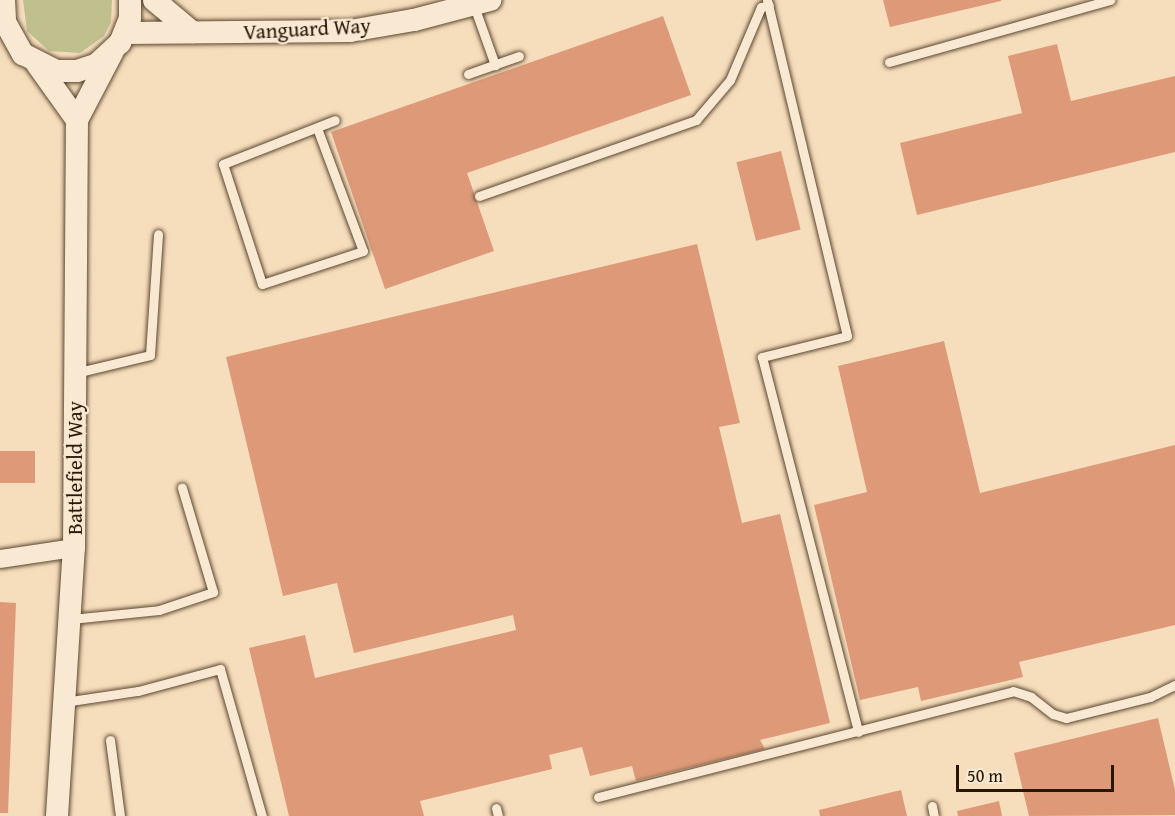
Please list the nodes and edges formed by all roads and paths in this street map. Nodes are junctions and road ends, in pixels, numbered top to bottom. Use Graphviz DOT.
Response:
graph roads {
  1 [pos="4,0"];
  2 [pos="130,0"];
  3 [pos="154,0"];
  4 [pos="1110,0"];
  5 [pos="482,3"];
  6 [pos="768,3"];
  7 [pos="192,32"];
  8 [pos="126,33"];
  9 [pos="6,39"];
  10 [pos="112,53"];
  11 [pos="519,56"];
  12 [pos="889,62"];
  13 [pos="37,64"];
  14 [pos="495,65"];
  15 [pos="468,74"];
  16 [pos="77,120"];
  17 [pos="335,120"];
  18 [pos="317,128"];
  19 [pos="479,196"];
  20 [pos="158,234"];
  21 [pos="75,373"];
  22 [pos="182,488"];
  23 [pos="74,548"];
  24 [pos="0,559"];
  25 [pos="71,619"];
  26 [pos="1175,685"];
  27 [pos="64,702"];
  28 [pos="858,732"];
  29 [pos="110,740"];
  30 [pos="598,797"];
  31 [pos="932,806"];
  32 [pos="57,816"];
  33 [pos="120,816"];
  34 [pos="262,816"];
  35 [pos="934,816"];
  1 -- 9 [label="street"];
  2 -- 8 [label="street, Battlefield Way"];
  3 -- 7 [label="street"];
  4 -- 12 [label="lane"];
  5 -- 7 [label="street, Vanguard Way"];
  5 -- 14 [label="lane"];
  6 -- 19 [label="lane"];
  6 -- 28 [label="lane"];
  7 -- 8 [label="street, Vanguard Way"];
  8 -- 10 [label="street, Battlefield Way"];
  9 -- 13 [label="street"];
  10 -- 13 [label="street, Battlefield Way"];
  10 -- 16 [label="street, Battlefield Way"];
  11 -- 14 [label="lane"];
  13 -- 16 [label="street"];
  14 -- 15 [label="lane"];
  16 -- 21 [label="street, Battlefield Way"];
  17 -- 18 [label="lane"];
  18 -- 18 [label="lane"];
  20 -- 21 [label="lane"];
  21 -- 23 [label="street, Battlefield Way"];
  22 -- 25 [label="lane"];
  23 -- 24 [label="street"];
  23 -- 25 [label="street, Battlefield Way"];
  25 -- 27 [label="street, Battlefield Way"];
  26 -- 28 [label="lane"];
  27 -- 32 [label="street, Battlefield Way"];
  27 -- 34 [label="lane"];
  28 -- 30 [label="lane"];
  29 -- 33 [label="lane"];
  31 -- 35 [label="lane"];
}
